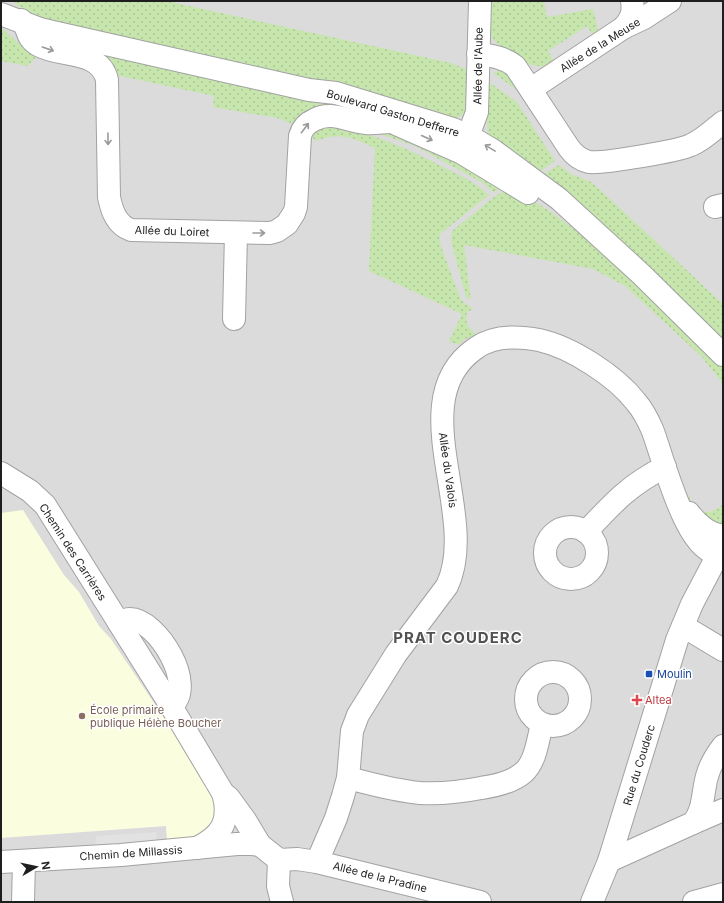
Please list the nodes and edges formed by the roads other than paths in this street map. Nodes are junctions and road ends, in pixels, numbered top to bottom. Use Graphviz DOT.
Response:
graph roads {
  1 [pos="4,1"];
  2 [pos="480,1"];
  3 [pos="632,1"];
  4 [pos="670,1"];
  5 [pos="1,14"];
  6 [pos="24,22"];
  7 [pos="623,28"];
  8 [pos="478,54"];
  9 [pos="531,89"];
  10 [pos="309,90"];
  11 [pos="391,122"];
  12 [pos="723,122"];
  13 [pos="465,145"];
  14 [pos="236,233"];
  15 [pos="234,319"];
  16 [pos="723,355"];
  17 [pos="666,467"];
  18 [pos="1,474"];
  19 [pos="586,532"];
  20 [pos="720,547"];
  21 [pos="683,626"];
  22 [pos="723,650"];
  23 [pos="542,724"];
  24 [pos="723,746"];
  25 [pos="348,778"];
  26 [pos="714,786"];
  27 [pos="224,793"];
  28 [pos="723,810"];
  29 [pos="237,811"];
  30 [pos="693,823"];
  31 [pos="260,845"];
  32 [pos="223,846"];
  33 [pos="197,848"];
  34 [pos="278,860"];
  35 [pos="24,861"];
  36 [pos="609,861"];
  37 [pos="1,862"];
  38 [pos="317,862"];
  39 [pos="723,894"];
  40 [pos="23,902"];
  41 [pos="282,902"];
  42 [pos="480,902"];
  43 [pos="592,902"];
  44 [pos="694,902"];
  1 -- 6 [label="street, Boulevard Gaston Defferre"];
  2 -- 8 [label="street, Allée de l'Aube"];
  3 -- 7 [label="street"];
  4 -- 7 [label="street, Allée de la Meuse"];
  5 -- 6 [label="street, Boulevard Gaston Defferre"];
  6 -- 10 [label="street, Boulevard Gaston Defferre"];
  6 -- 14 [label="street, Allée du Loiret, one-way"];
  7 -- 9 [label="street, Allée de la Meuse"];
  8 -- 9 [label="street"];
  8 -- 13 [label="street, Allée de l'Aube"];
  9 -- 12 [label="street"];
  10 -- 11 [label="street, Boulevard Gaston Defferre"];
  10 -- 13 [label="street, Boulevard Gaston Defferre"];
  11 -- 13 [label="street, Boulevard Gaston Defferre, one-way"];
  14 -- 11 [label="street, Allée du Loiret, one-way"];
  13 -- 16 [label="street, Boulevard Gaston Defferre"];
  14 -- 15 [label="street"];
  17 -- 19 [label="street"];
  17 -- 20 [label="street, Allée du Valois"];
  17 -- 25 [label="street, Allée du Valois"];
  18 -- 27 [label="street, Chemin des Carrières"];
  20 -- 21 [label="street, Rue du Couderc"];
  21 -- 22 [label="street"];
  21 -- 36 [label="street, Rue du Couderc"];
  23 -- 25 [label="street"];
  24 -- 26 [label="street"];
  25 -- 38 [label="street, Allée du Valois"];
  26 -- 30 [label="street"];
  27 -- 29 [label="street, Chemin des Carrières"];
  27 -- 33 [label="street, Chemin des Carrières"];
  28 -- 30 [label="street"];
  29 -- 31 [label="street, Chemin des Carrières"];
  29 -- 32 [label="street"];
  30 -- 36 [label="street"];
  31 -- 32 [label="street, Chemin de Millassis"];
  31 -- 34 [label="street"];
  32 -- 33 [label="street, Chemin de Millassis"];
  33 -- 35 [label="street, Chemin de Millassis"];
  34 -- 38 [label="street, Allée de la Pradine"];
  34 -- 41 [label="street"];
  35 -- 37 [label="street, Chemin de Millassis"];
  35 -- 40 [label="street"];
  36 -- 43 [label="street, Rue du Couderc"];
  38 -- 42 [label="street, Allée de la Pradine"];
  39 -- 44 [label="street"];
}
